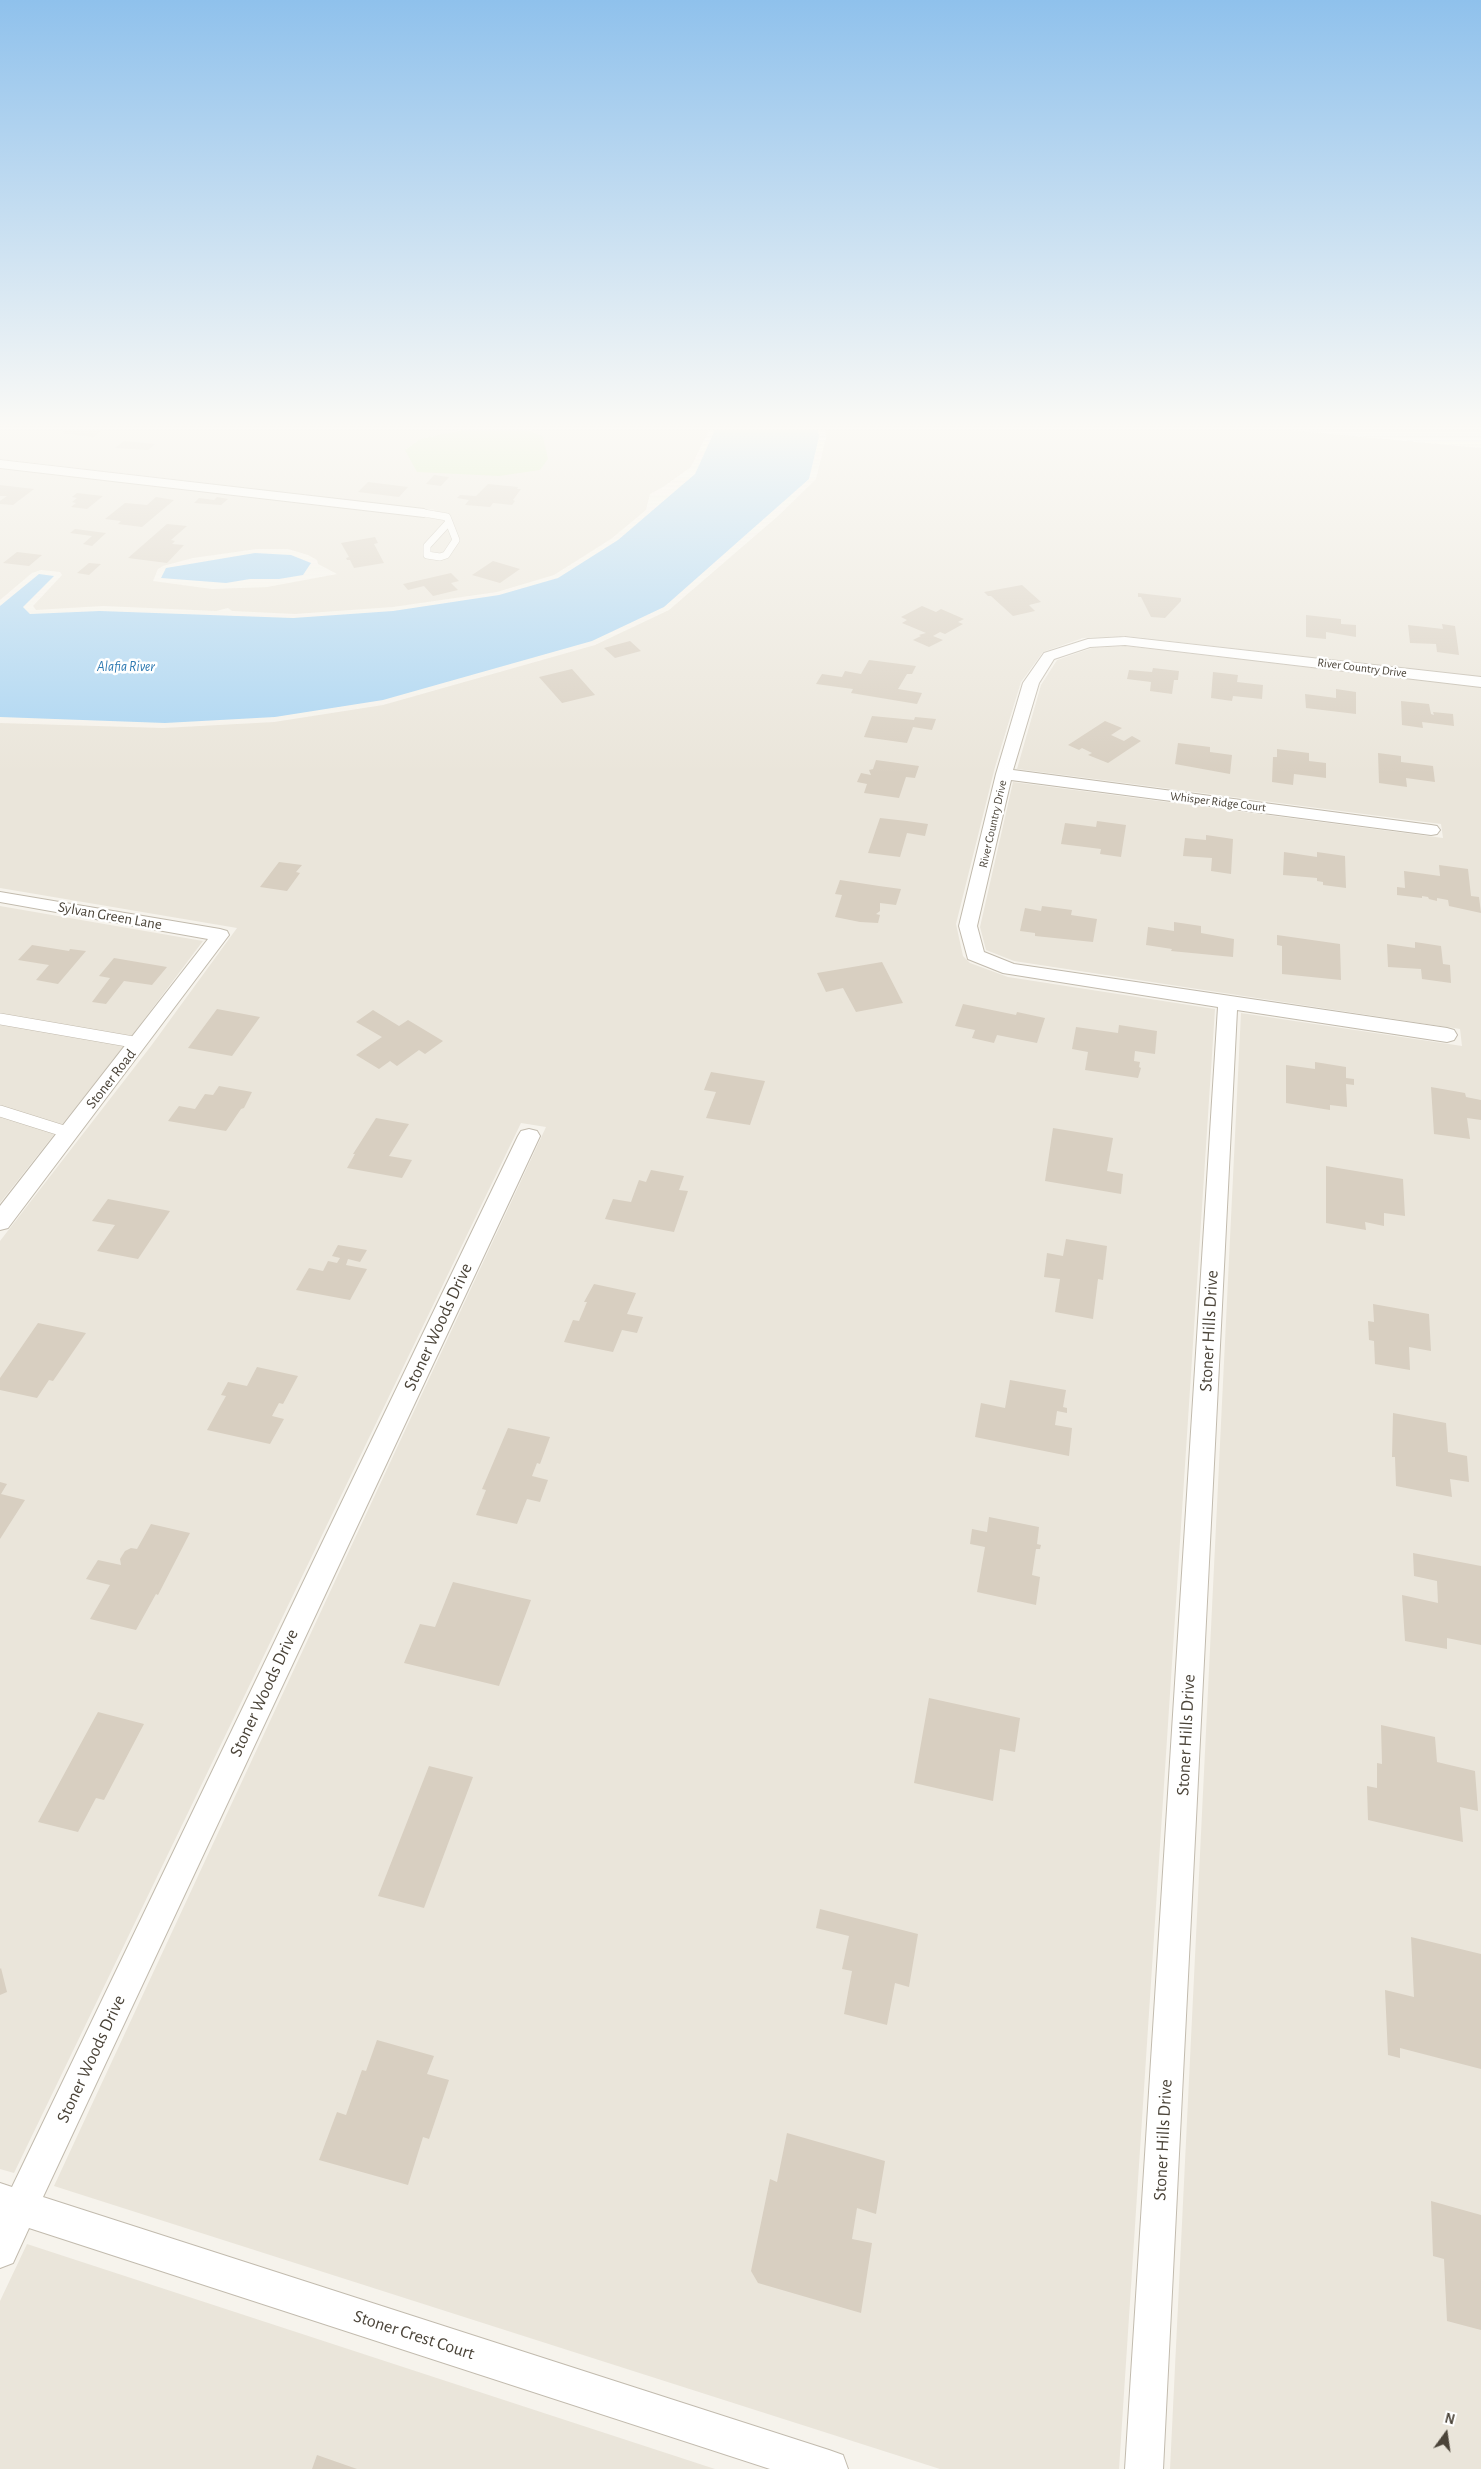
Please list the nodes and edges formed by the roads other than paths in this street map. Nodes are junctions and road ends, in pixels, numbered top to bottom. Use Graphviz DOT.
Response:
graph roads {
  1 [pos="428,545"];
  2 [pos="455,545"];
  3 [pos="1481,682"];
  4 [pos="1004,774"];
  5 [pos="1431,830"];
  6 [pos="0,897"];
  7 [pos="220,934"];
  8 [pos="1228,1002"];
  9 [pos="0,1018"];
  10 [pos="1448,1036"];
  11 [pos="139,1043"];
  12 [pos="0,1111"];
  13 [pos="70,1133"];
  14 [pos="529,1136"];
  15 [pos="3,1213"];
  16 [pos="10,2204"];
  17 [pos="0,2250"];
  18 [pos="829,2469"];
  19 [pos="1144,2469"];
  1 -- 2 [label="lane"];
  3 -- 4 [label="street, River Country Drive"];
  4 -- 5 [label="street, Whisper Ridge Court"];
  4 -- 8 [label="street, River Country Drive"];
  6 -- 7 [label="street, Sylvan Green Lane"];
  7 -- 11 [label="street, Stoner Road"];
  8 -- 10 [label="street, River Country Drive"];
  8 -- 19 [label="street, Stoner Hills Drive"];
  9 -- 11 [label="lane"];
  11 -- 13 [label="street, Stoner Road"];
  12 -- 13 [label="lane"];
  13 -- 15 [label="street, Stoner Road"];
  14 -- 16 [label="street, Stoner Woods Drive"];
  16 -- 17 [label="street, Stoner Woods Drive"];
  16 -- 18 [label="street, Stoner Crest Court"];
}
